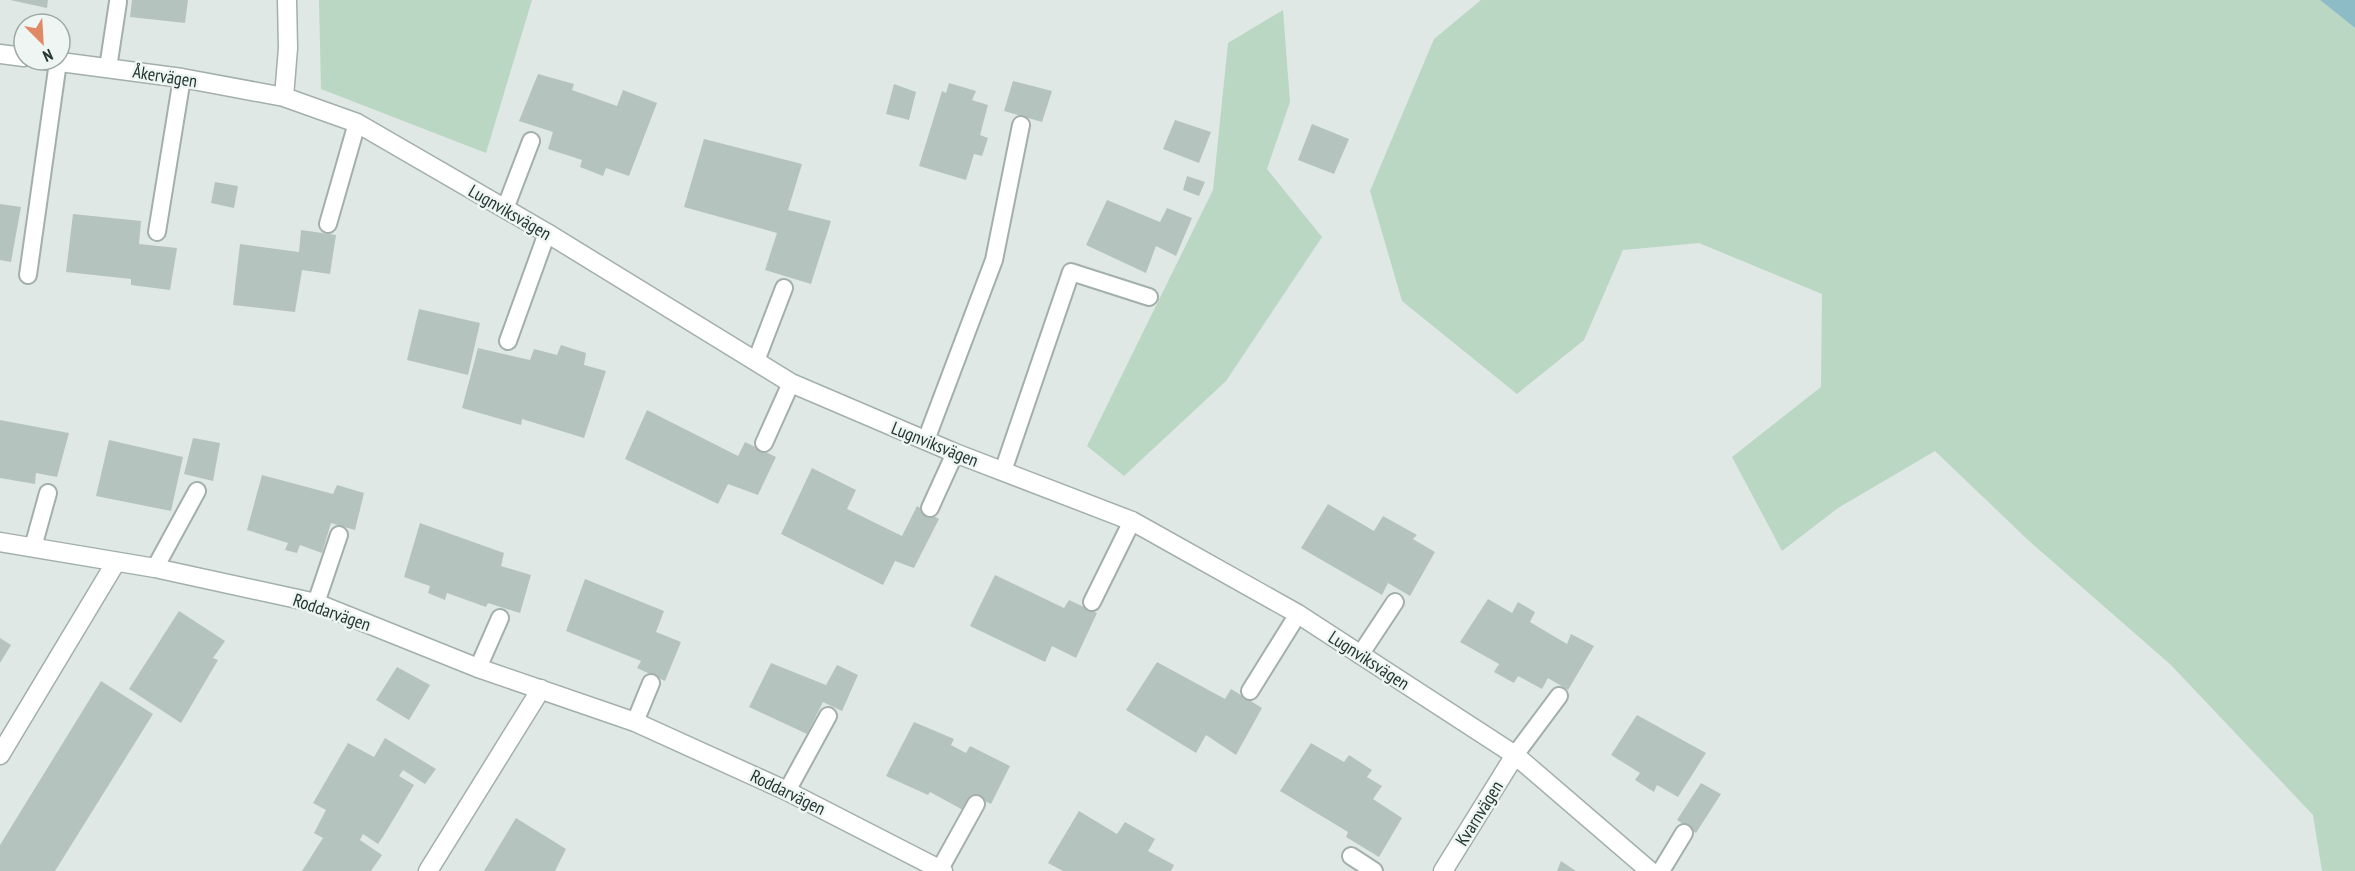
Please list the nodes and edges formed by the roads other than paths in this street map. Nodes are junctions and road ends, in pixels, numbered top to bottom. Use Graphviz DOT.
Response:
graph roads {
  1 [pos="287,0"];
  2 [pos="118,2"];
  3 [pos="72,64"];
  4 [pos="108,68"];
  5 [pos="51,72"];
  6 [pos="182,78"];
  7 [pos="284,97"];
  8 [pos="357,123"];
  9 [pos="1021,125"];
  10 [pos="531,141"];
  11 [pos="505,208"];
  12 [pos="328,224"];
  13 [pos="157,232"];
  14 [pos="547,233"];
  15 [pos="28,275"];
  16 [pos="784,288"];
  17 [pos="1149,297"];
  18 [pos="508,341"];
  19 [pos="756,362"];
  20 [pos="791,383"];
  21 [pos="926,441"];
  22 [pos="764,443"];
  23 [pos="955,453"];
  24 [pos="1003,471"];
  25 [pos="197,491"];
  26 [pos="48,493"];
  27 [pos="930,508"];
  28 [pos="1132,521"];
  29 [pos="339,535"];
  30 [pos="0,542"];
  31 [pos="33,547"];
  32 [pos="116,562"];
  33 [pos="155,568"];
  34 [pos="1092,602"];
  35 [pos="1395,602"];
  36 [pos="316,603"];
  37 [pos="1298,614"];
  38 [pos="500,618"];
  39 [pos="1360,655"];
  40 [pos="478,668"];
  41 [pos="651,683"];
  42 [pos="541,689"];
  43 [pos="1250,691"];
  44 [pos="1559,696"];
  45 [pos="828,716"];
  46 [pos="635,722"];
  47 [pos="0,755"];
  48 [pos="1515,755"];
  49 [pos="787,791"];
  50 [pos="976,804"];
  51 [pos="1684,833"];
  52 [pos="1351,856"];
  53 [pos="935,869"];
  54 [pos="428,871"];
  55 [pos="1374,871"];
  56 [pos="1443,871"];
  57 [pos="1650,871"];
  58 [pos="1661,871"];
  1 -- 7 [label="street"];
  2 -- 4 [label="lane"];
  3 -- 4 [label="street, Åkervägen"];
  4 -- 6 [label="street, Åkervägen"];
  5 -- 15 [label="lane"];
  6 -- 7 [label="street, Åkervägen"];
  6 -- 13 [label="lane"];
  7 -- 8 [label="street, Lugnviksvägen"];
  8 -- 11 [label="street, Lugnviksvägen"];
  8 -- 12 [label="lane"];
  9 -- 21 [label="lane"];
  10 -- 11 [label="lane"];
  11 -- 14 [label="street, Lugnviksvägen"];
  14 -- 18 [label="lane"];
  14 -- 19 [label="street, Lugnviksvägen"];
  16 -- 19 [label="lane"];
  17 -- 24 [label="lane"];
  19 -- 20 [label="street, Lugnviksvägen"];
  20 -- 21 [label="street, Lugnviksvägen"];
  20 -- 22 [label="lane"];
  21 -- 23 [label="street, Lugnviksvägen"];
  23 -- 24 [label="street, Lugnviksvägen"];
  23 -- 27 [label="lane"];
  24 -- 28 [label="street, Lugnviksvägen"];
  25 -- 33 [label="lane"];
  26 -- 31 [label="lane"];
  28 -- 34 [label="lane"];
  28 -- 37 [label="street, Lugnviksvägen"];
  29 -- 36 [label="lane"];
  30 -- 31 [label="street, Roddarvägen"];
  31 -- 32 [label="street, Roddarvägen"];
  32 -- 33 [label="street, Roddarvägen"];
  32 -- 47 [label="street"];
  33 -- 36 [label="street, Roddarvägen"];
  35 -- 39 [label="lane"];
  36 -- 40 [label="street, Roddarvägen"];
  37 -- 39 [label="street, Lugnviksvägen"];
  37 -- 43 [label="lane"];
  38 -- 40 [label="lane"];
  39 -- 48 [label="street, Lugnviksvägen"];
  40 -- 42 [label="street, Roddarvägen"];
  41 -- 46 [label="lane"];
  42 -- 46 [label="street, Roddarvägen"];
  42 -- 54 [label="street"];
  44 -- 48 [label="lane"];
  45 -- 49 [label="lane"];
  46 -- 49 [label="street, Roddarvägen"];
  48 -- 56 [label="street, Kvarnvägen"];
  48 -- 57 [label="street, Lugnviksvägen"];
  49 -- 53 [label="street, Roddarvägen"];
  50 -- 53 [label="lane"];
  51 -- 58 [label="lane"];
  52 -- 55 [label="lane"];
}
